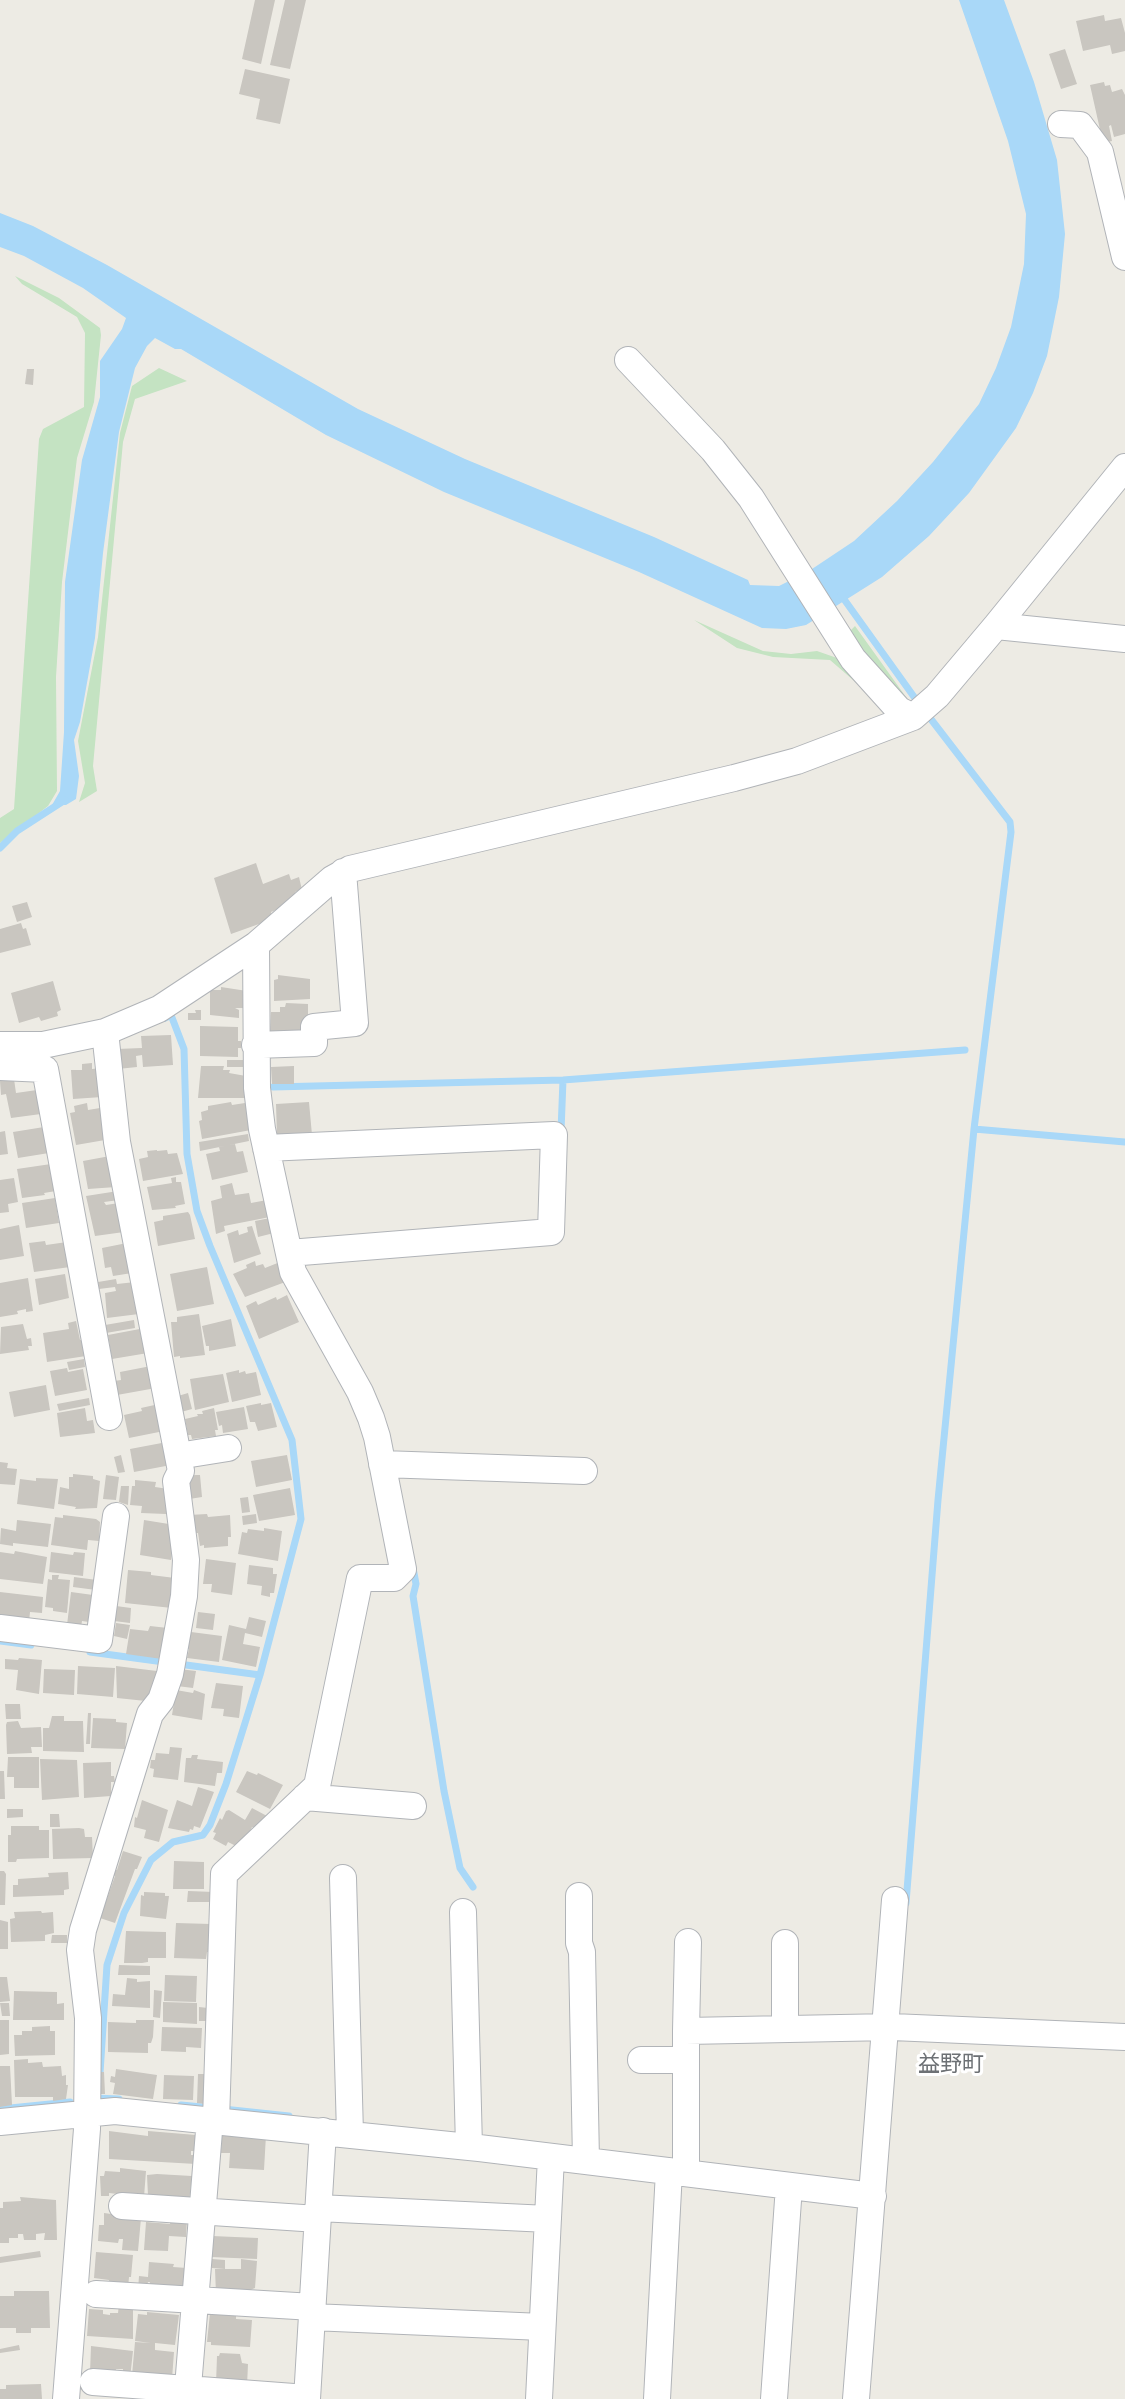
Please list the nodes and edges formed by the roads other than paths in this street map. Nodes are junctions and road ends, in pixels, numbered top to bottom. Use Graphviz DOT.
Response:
graph roads {
  1 [pos="1061,124"];
  2 [pos="1125,257"];
  3 [pos="628,360"];
  4 [pos="1125,467"];
  5 [pos="996,626"];
  6 [pos="1125,639"];
  7 [pos="919,711"];
  8 [pos="343,872"];
  9 [pos="256,945"];
  10 [pos="106,1039"];
  11 [pos="0,1045"];
  12 [pos="255,1045"];
  13 [pos="44,1056"];
  14 [pos="0,1067"];
  15 [pos="266,1148"];
  16 [pos="289,1253"];
  17 [pos="109,1417"];
  18 [pos="228,1448"];
  19 [pos="178,1456"];
  20 [pos="390,1464"];
  21 [pos="584,1471"];
  22 [pos="116,1516"];
  23 [pos="0,1628"];
  24 [pos="305,1797"];
  25 [pos="413,1806"];
  26 [pos="343,1878"];
  27 [pos="579,1896"];
  28 [pos="895,1900"];
  29 [pos="463,1912"];
  30 [pos="687,1942"];
  31 [pos="785,1943"];
  32 [pos="892,2027"];
  33 [pos="785,2029"];
  34 [pos="686,2031"];
  35 [pos="1125,2037"];
  36 [pos="641,2060"];
  37 [pos="686,2060"];
  38 [pos="95,2112"];
  39 [pos="214,2114"];
  40 [pos="0,2122"];
  41 [pos="349,2127"];
  42 [pos="323,2131"];
  43 [pos="469,2147"];
  44 [pos="586,2154"];
  45 [pos="551,2157"];
  46 [pos="681,2168"];
  47 [pos="789,2186"];
  48 [pos="873,2196"];
  49 [pos="122,2206"];
  50 [pos="202,2212"];
  51 [pos="318,2213"];
  52 [pos="548,2219"];
  53 [pos="96,2294"];
  54 [pos="195,2301"];
  55 [pos="312,2312"];
  56 [pos="542,2327"];
  57 [pos="93,2382"];
  58 [pos="188,2394"];
  59 [pos="307,2398"];
  60 [pos="66,2399"];
  61 [pos="539,2399"];
  62 [pos="657,2399"];
  63 [pos="774,2399"];
  64 [pos="856,2399"];
  1 -- 2 [label="street"];
  3 -- 7 [label="street"];
  4 -- 5 [label="street"];
  5 -- 6 [label="street"];
  5 -- 7 [label="street"];
  7 -- 8 [label="street"];
  8 -- 9 [label="street"];
  8 -- 12 [label="street"];
  9 -- 10 [label="street"];
  9 -- 12 [label="street"];
  10 -- 13 [label="street"];
  10 -- 19 [label="street"];
  11 -- 13 [label="street"];
  12 -- 15 [label="street"];
  13 -- 14 [label="street"];
  13 -- 17 [label="street"];
  15 -- 16 [label="street"];
  15 -- 16 [label="street"];
  16 -- 20 [label="street"];
  18 -- 19 [label="street"];
  19 -- 38 [label="street"];
  20 -- 21 [label="street"];
  20 -- 24 [label="street"];
  22 -- 23 [label="street"];
  24 -- 25 [label="street"];
  24 -- 39 [label="street"];
  26 -- 41 [label="street"];
  27 -- 44 [label="street"];
  28 -- 32 [label="street"];
  29 -- 43 [label="street"];
  30 -- 34 [label="street"];
  31 -- 33 [label="street"];
  32 -- 33 [label="street"];
  32 -- 35 [label="street"];
  32 -- 48 [label="street"];
  33 -- 34 [label="street"];
  34 -- 37 [label="street"];
  36 -- 37 [label="street"];
  37 -- 46 [label="street"];
  38 -- 39 [label="street"];
  38 -- 40 [label="street"];
  38 -- 60 [label="street"];
  39 -- 42 [label="street"];
  39 -- 50 [label="street"];
  41 -- 42 [label="street"];
  41 -- 43 [label="street"];
  42 -- 51 [label="street"];
  43 -- 45 [label="street"];
  44 -- 45 [label="street"];
  44 -- 46 [label="street"];
  45 -- 52 [label="street"];
  46 -- 47 [label="street"];
  46 -- 62 [label="street"];
  47 -- 48 [label="street"];
  47 -- 63 [label="street"];
  48 -- 64 [label="street"];
  49 -- 50 [label="street"];
  50 -- 51 [label="street"];
  50 -- 54 [label="street"];
  51 -- 52 [label="street"];
  51 -- 55 [label="street"];
  52 -- 56 [label="street"];
  53 -- 54 [label="street"];
  54 -- 55 [label="street"];
  54 -- 58 [label="street"];
  55 -- 56 [label="street"];
  55 -- 59 [label="street"];
  56 -- 61 [label="street"];
  57 -- 58 [label="street"];
  58 -- 59 [label="street"];
}
